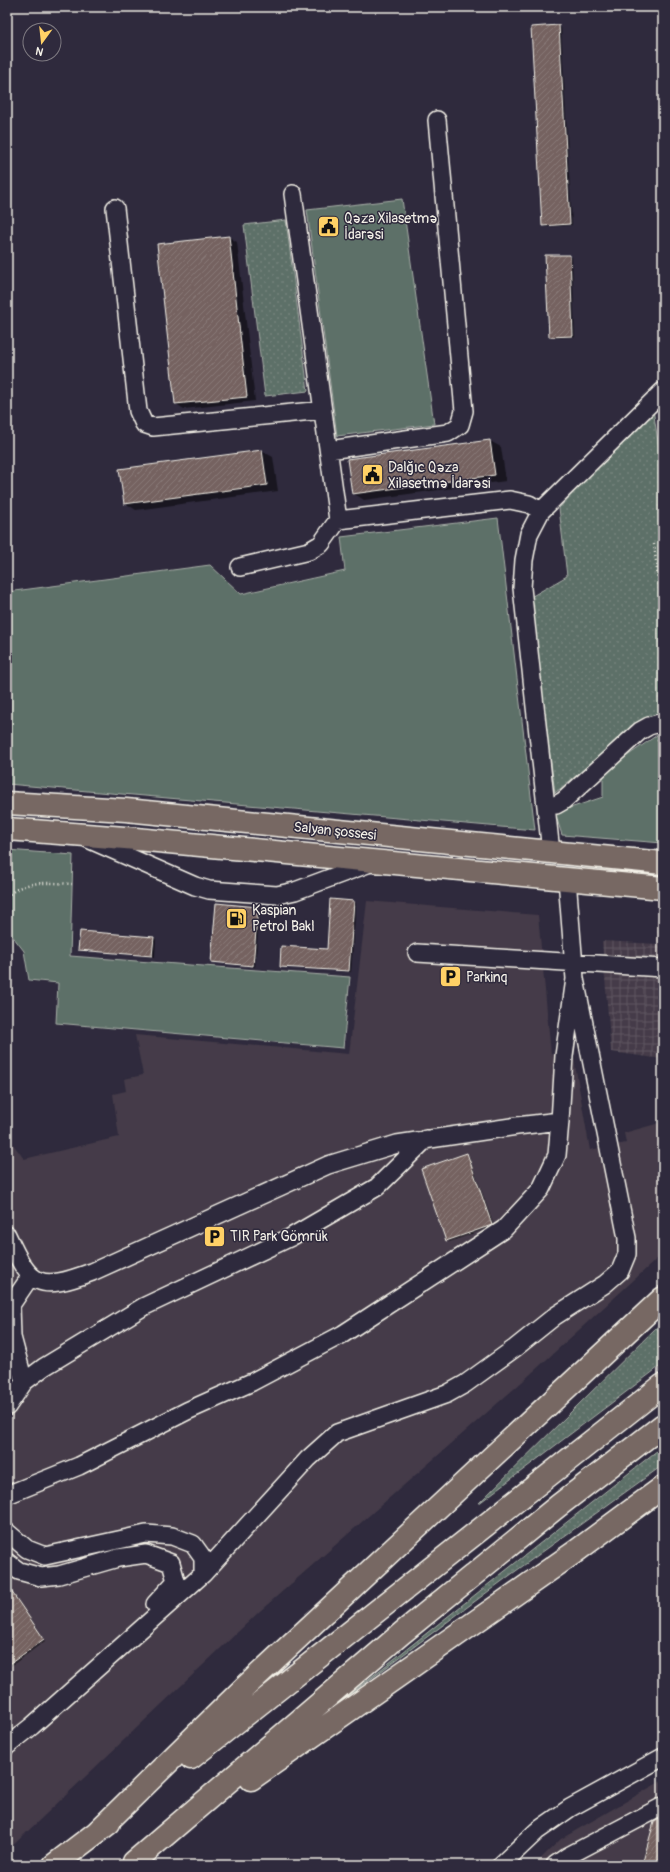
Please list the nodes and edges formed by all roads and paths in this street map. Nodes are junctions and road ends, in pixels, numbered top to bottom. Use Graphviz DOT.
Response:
graph roads {
  1 [pos="437,120"];
  2 [pos="294,194"];
  3 [pos="115,208"];
  4 [pos="663,391"];
  5 [pos="323,410"];
  6 [pos="329,450"];
  7 [pos="541,511"];
  8 [pos="338,520"];
  9 [pos="654,544"];
  10 [pos="240,567"];
  11 [pos="663,621"];
  12 [pos="659,723"];
  13 [pos="663,772"];
  14 [pos="7,803"];
  15 [pos="546,806"];
  16 [pos="7,829"];
  17 [pos="75,833"];
  18 [pos="551,852"];
  19 [pos="377,861"];
  20 [pos="663,863"];
  21 [pos="567,879"];
  22 [pos="72,884"];
  23 [pos="663,888"];
  24 [pos="7,897"];
  25 [pos="417,953"];
  26 [pos="663,968"];
  27 [pos="574,971"];
  28 [pos="560,1121"];
  29 [pos="426,1139"];
  30 [pos="7,1235"];
  31 [pos="30,1277"];
  32 [pos="663,1298"];
  33 [pos="24,1382"];
  34 [pos="663,1384"];
  35 [pos="7,1407"];
  36 [pos="663,1425"];
  37 [pos="663,1487"];
  38 [pos="7,1495"];
  39 [pos="7,1532"];
  40 [pos="7,1562"];
  41 [pos="203,1574"];
  42 [pos="91,1675"];
  43 [pos="7,1746"];
  44 [pos="663,1757"];
  45 [pos="663,1806"];
  46 [pos="97,1832"];
  47 [pos="132,1863"];
  48 [pos="54,1865"];
  49 [pos="501,1865"];
  50 [pos="555,1865"];
  1 -- 6 [label="street"];
  2 -- 5 [label="street"];
  3 -- 5 [label="street"];
  4 -- 7 [label="street"];
  5 -- 6 [label="street"];
  6 -- 8 [label="street"];
  7 -- 8 [label="street"];
  7 -- 15 [label="street"];
  8 -- 10 [label="street"];
  9 -- 11 [label="path"];
  12 -- 13 [label="path"];
  12 -- 15 [label="street"];
  14 -- 18 [label="highway, Salyan şossesi"];
  15 -- 18 [label="street"];
  16 -- 17 [label="highway, Salyan şossesi"];
  17 -- 19 [label="highway, Salyan şossesi"];
  17 -- 19 [label="street"];
  18 -- 20 [label="highway, Salyan şossesi"];
  19 -- 21 [label="highway, Salyan şossesi"];
  21 -- 23 [label="highway, Salyan şossesi"];
  21 -- 27 [label="street"];
  22 -- 24 [label="path"];
  25 -- 27 [label="street"];
  26 -- 27 [label="street"];
  27 -- 28 [label="street"];
  27 -- 41 [label="street"];
  28 -- 29 [label="street"];
  28 -- 38 [label="street"];
  29 -- 31 [label="street"];
  29 -- 33 [label="street"];
  30 -- 31 [label="street"];
  31 -- 33 [label="street"];
  32 -- 46 [label="highway"];
  33 -- 35 [label="street"];
  34 -- 46 [label="highway"];
  36 -- 47 [label="highway"];
  37 -- 47 [label="highway"];
  39 -- 41 [label="street"];
  40 -- 42 [label="street"];
  41 -- 42 [label="street"];
  42 -- 43 [label="street"];
  44 -- 49 [label="street"];
  45 -- 50 [label="street"];
  46 -- 48 [label="highway"];
}
